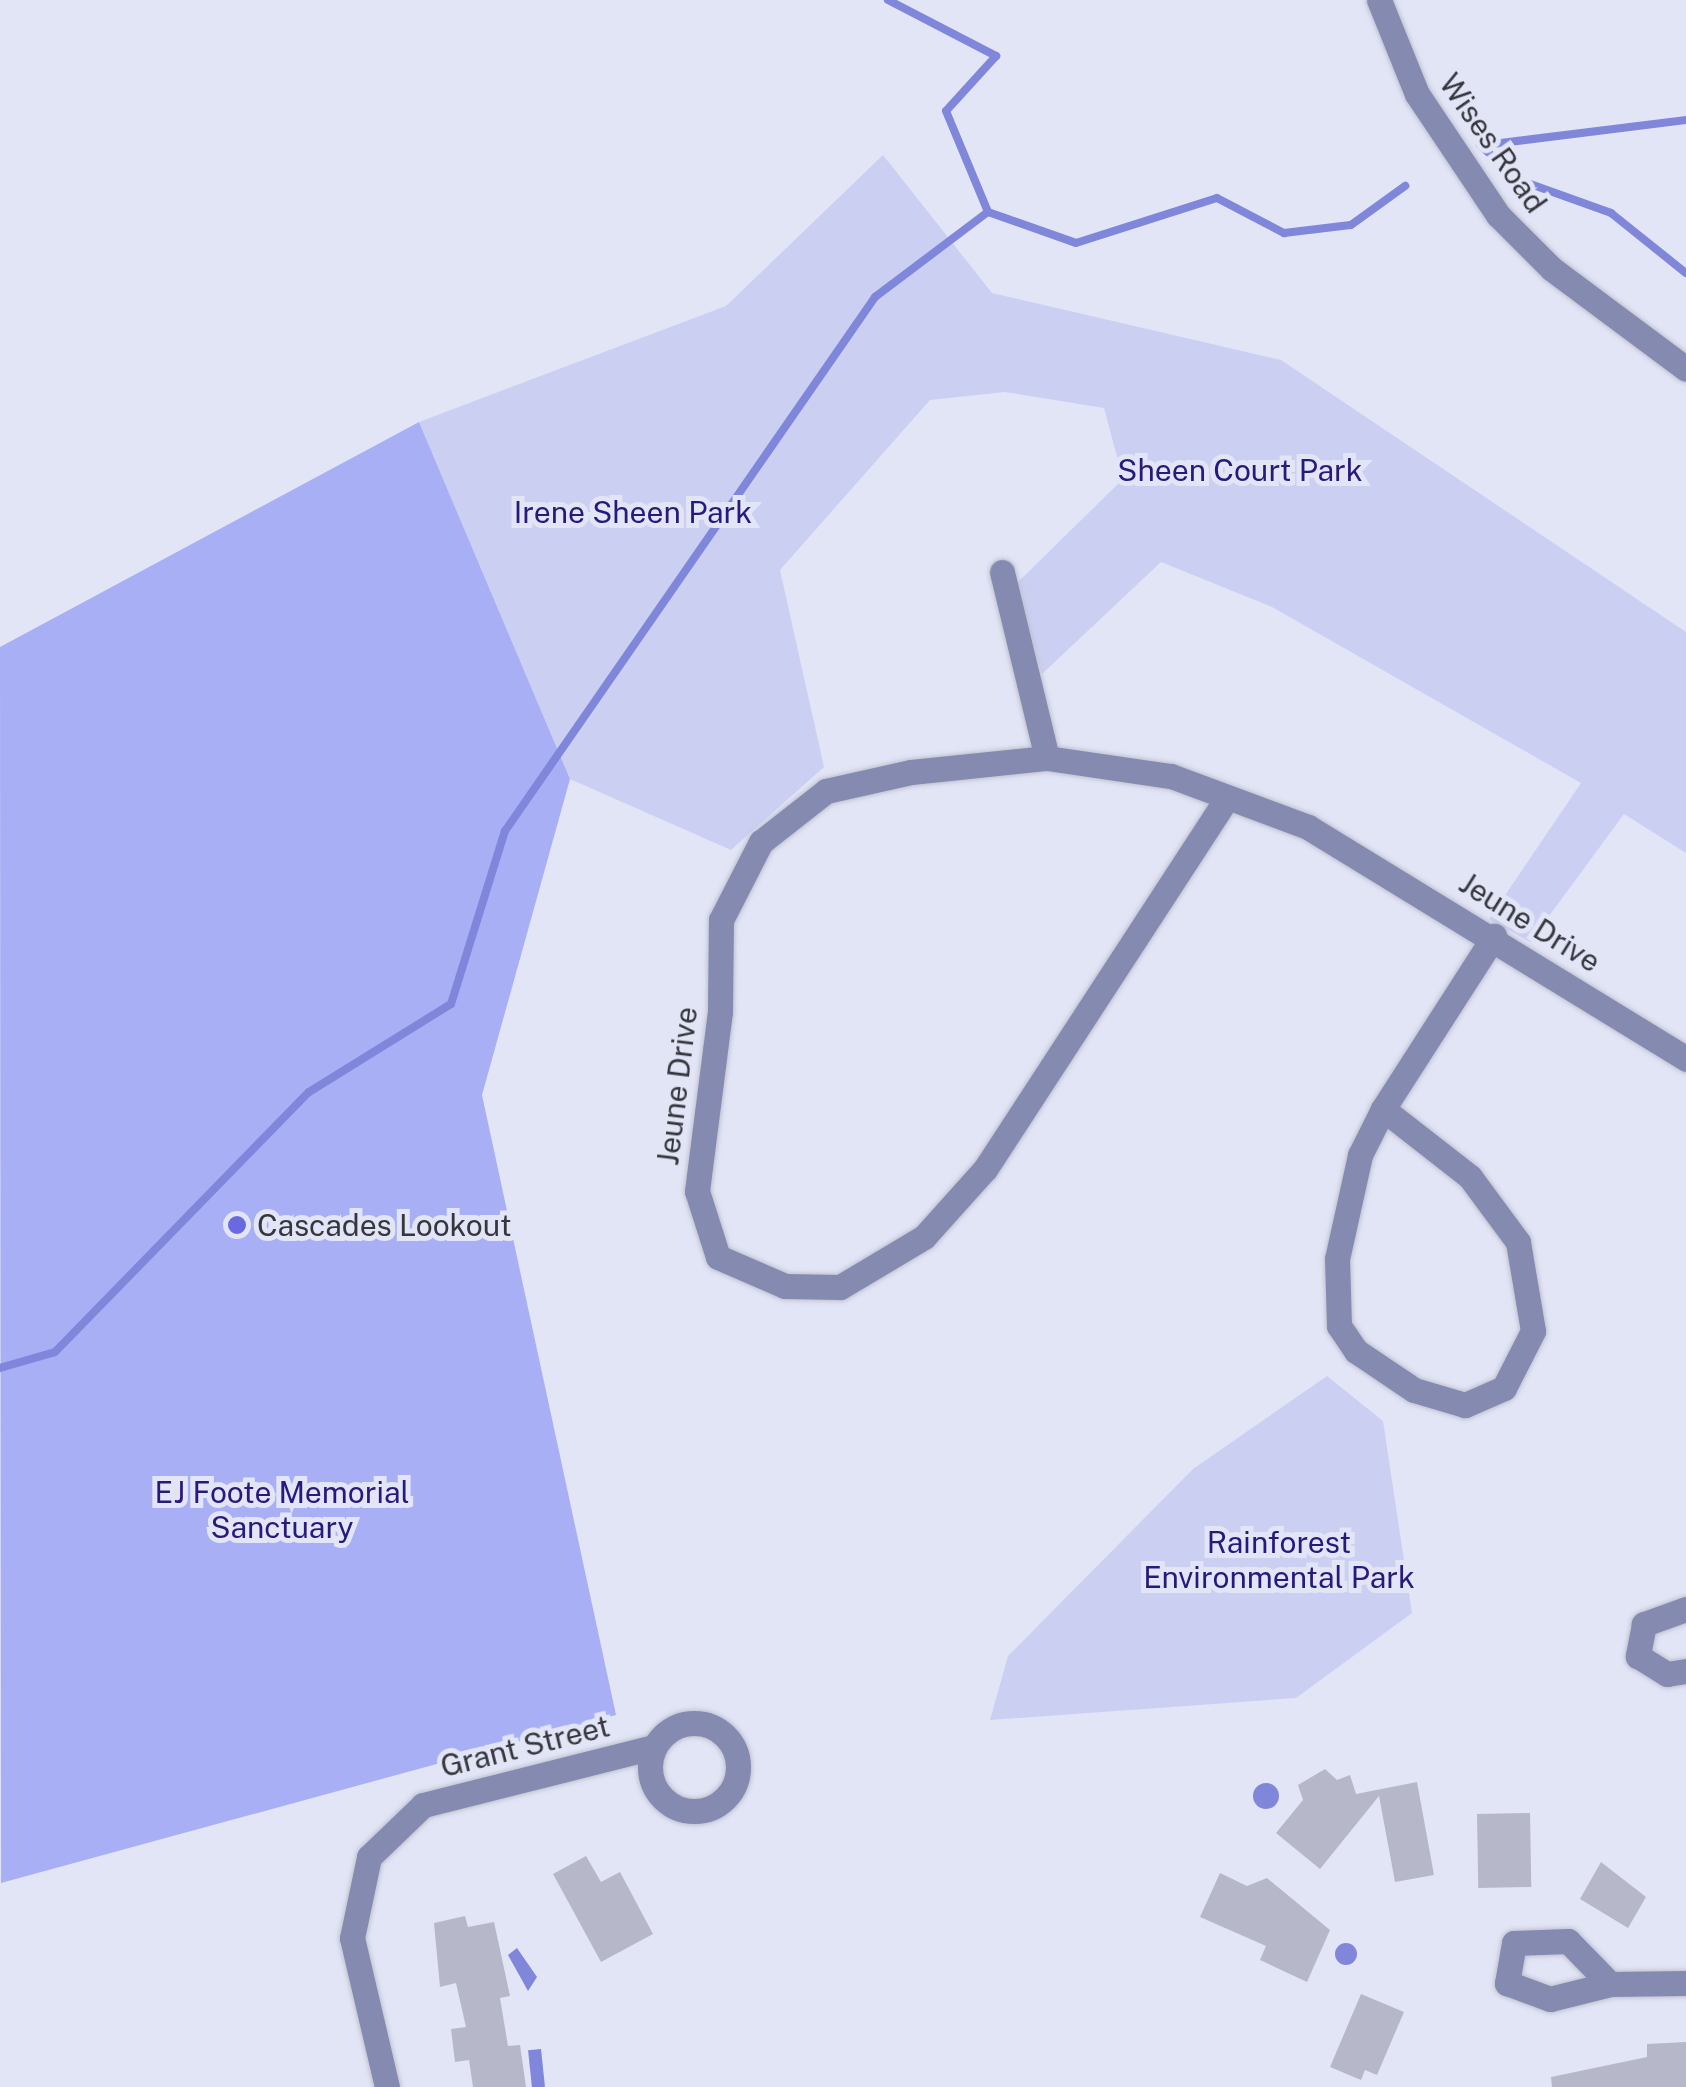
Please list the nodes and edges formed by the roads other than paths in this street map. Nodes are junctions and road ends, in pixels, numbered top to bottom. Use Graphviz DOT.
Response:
graph roads {
  1 [pos="1379,0"];
  2 [pos="1686,368"];
  3 [pos="1002,572"];
  4 [pos="1047,758"];
  5 [pos="1228,798"];
  6 [pos="1494,936"];
  7 [pos="1686,1059"];
  8 [pos="1384,1109"];
  9 [pos="1686,1609"];
  10 [pos="1686,1671"];
  11 [pos="654,1747"];
  12 [pos="1686,1983"];
  13 [pos="1610,1984"];
  14 [pos="387,2087"];
  1 -- 2 [label="street, Wises Road"];
  3 -- 4 [label="street"];
  4 -- 5 [label="street, Jeune Drive"];
  4 -- 5 [label="street, Jeune Drive"];
  5 -- 6 [label="street, Jeune Drive"];
  6 -- 7 [label="street, Jeune Drive"];
  6 -- 8 [label="street"];
  8 -- 8 [label="street"];
  9 -- 10 [label="street"];
  11 -- 14 [label="street, Grant Street"];
  12 -- 13 [label="street"];
}
